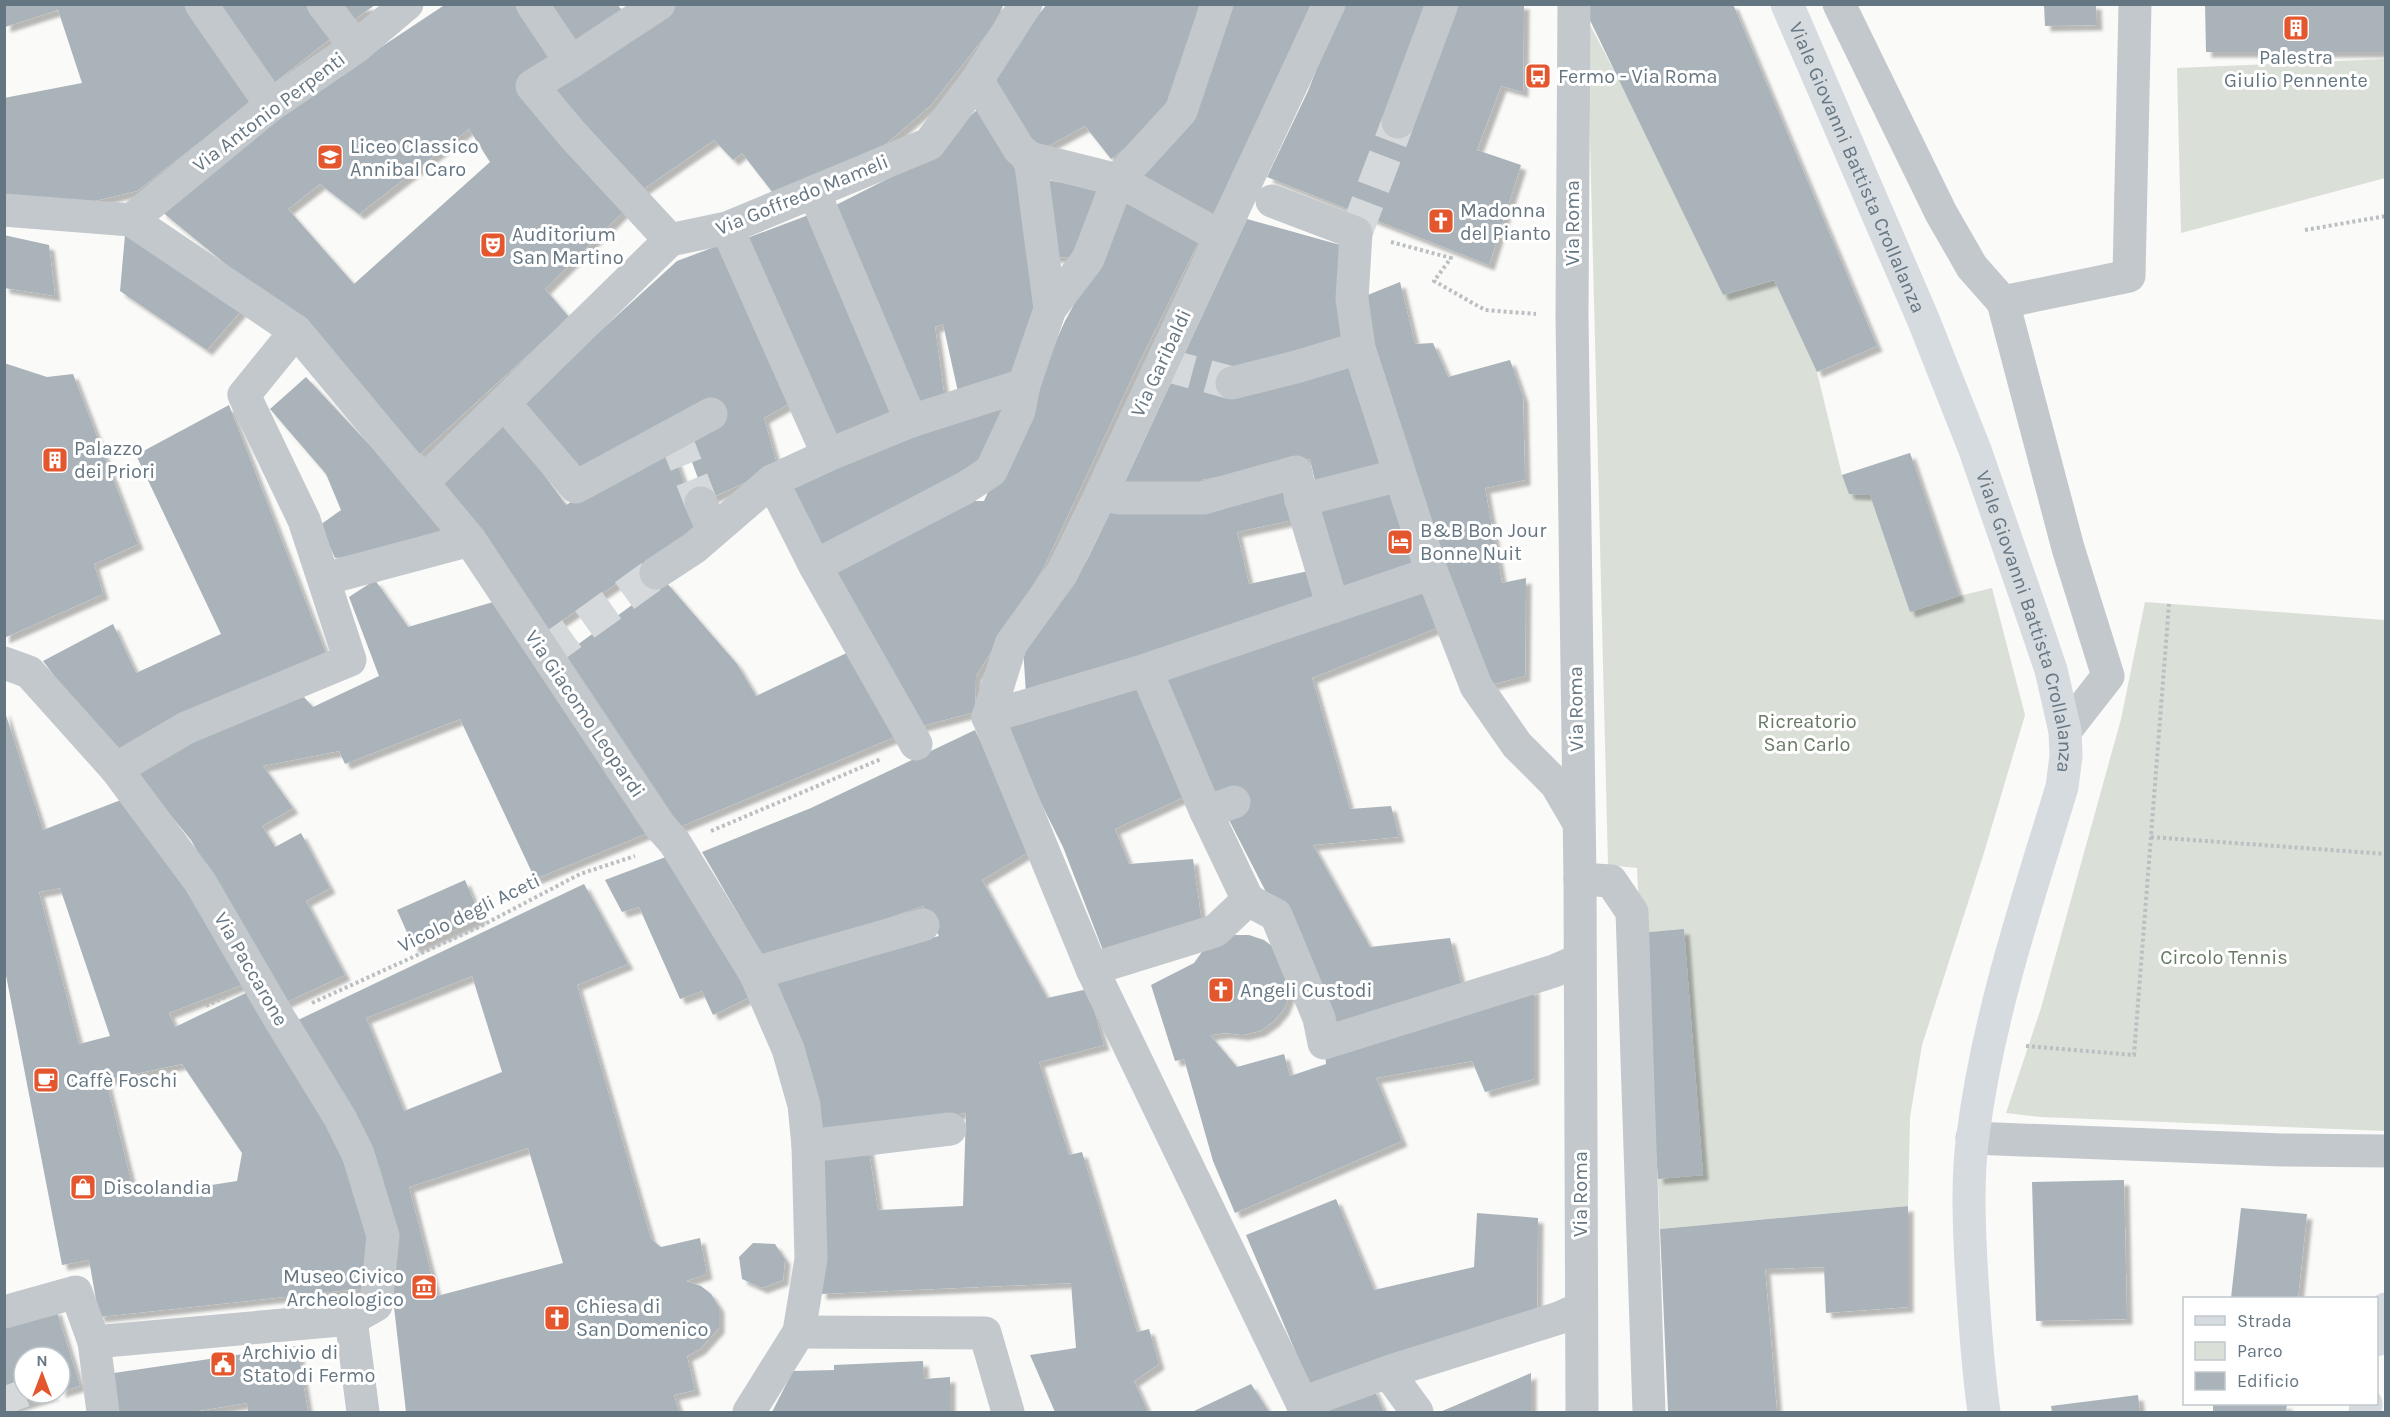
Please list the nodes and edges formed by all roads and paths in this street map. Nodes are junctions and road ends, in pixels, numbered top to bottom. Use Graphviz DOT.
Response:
graph roads {
  1 [pos="201,4"];
  2 [pos="322,4"];
  3 [pos="407,4"];
  4 [pos="532,4"];
  5 [pos="1026,4"];
  6 [pos="1217,4"];
  7 [pos="1329,4"];
  8 [pos="1442,4"];
  9 [pos="1574,4"];
  10 [pos="1787,4"];
  11 [pos="1839,4"];
  12 [pos="2135,4"];
  13 [pos="642,9"];
  14 [pos="356,47"];
  15 [pos="571,62"];
  16 [pos="976,80"];
  17 [pos="271,105"];
  18 [pos="1398,122"];
  19 [pos="1030,158"];
  20 [pos="1118,180"];
  21 [pos="814,192"];
  22 [pos="1272,201"];
  23 [pos="4,210"];
  24 [pos="2385,216"];
  25 [pos="131,220"];
  26 [pos="727,228"];
  27 [pos="2304,230"];
  28 [pos="1356,233"];
  29 [pos="1221,237"];
  30 [pos="670,240"];
  31 [pos="2003,302"];
  32 [pos="1050,309"];
  33 [pos="1572,316"];
  34 [pos="296,331"];
  35 [pos="1359,348"];
  36 [pos="1232,383"];
  37 [pos="1024,385"];
  38 [pos="505,404"];
  39 [pos="711,414"];
  40 [pos="910,421"];
  41 [pos="828,455"];
  42 [pos="1400,475"];
  43 [pos="772,481"];
  44 [pos="423,482"];
  45 [pos="1101,494"];
  46 [pos="1301,500"];
  47 [pos="470,540"];
  48 [pos="815,566"];
  49 [pos="656,573"];
  50 [pos="1432,573"];
  51 [pos="324,579"];
  52 [pos="2169,604"];
  53 [pos="1334,607"];
  54 [pos="4,663"];
  55 [pos="1146,670"];
  56 [pos="988,717"];
  57 [pos="2066,731"];
  58 [pos="916,744"];
  59 [pos="116,769"];
  60 [pos="1577,820"];
  61 [pos="2151,837"];
  62 [pos="675,843"];
  63 [pos="2385,854"];
  64 [pos="1580,879"];
  65 [pos="1248,900"];
  66 [pos="923,925"];
  67 [pos="1579,960"];
  68 [pos="1092,969"];
  69 [pos="755,973"];
  70 [pos="279,1018"];
  71 [pos="1989,1042"];
  72 [pos="950,1129"];
  73 [pos="1972,1138"];
  74 [pos="808,1146"];
  75 [pos="2385,1151"];
  76 [pos="1581,1308"];
  77 [pos="2385,1309"];
  78 [pos="4,1312"];
  79 [pos="351,1319"];
  80 [pos="799,1332"];
  81 [pos="2378,1333"];
  82 [pos="94,1342"];
  83 [pos="1388,1372"];
  84 [pos="1304,1408"];
  85 [pos="103,1413"];
  86 [pos="363,1413"];
  87 [pos="749,1413"];
  88 [pos="1008,1413"];
  89 [pos="1417,1413"];
  90 [pos="1582,1413"];
  91 [pos="1649,1413"];
  92 [pos="1984,1413"];
  1 -- 17 [label="street"];
  2 -- 14 [label="street"];
  3 -- 14 [label="street, Via Antonio Perpenti"];
  4 -- 15 [label="street"];
  5 -- 16 [label="street, Via Goffredo Mameli"];
  6 -- 20 [label="street"];
  7 -- 29 [label="street, Via Garibaldi"];
  8 -- 18 [label="street"];
  9 -- 33 [label="street, Via Roma"];
  10 -- 57 [label="main road, Viale Giovanni Battista Crollalanza"];
  11 -- 31 [label="street"];
  12 -- 31 [label="street"];
  13 -- 15 [label="street"];
  14 -- 17 [label="street, Via Antonio Perpenti"];
  15 -- 30 [label="street"];
  16 -- 19 [label="street"];
  16 -- 21 [label="street, Via Goffredo Mameli"];
  17 -- 25 [label="street, Via Antonio Perpenti"];
  19 -- 20 [label="street"];
  19 -- 32 [label="street"];
  20 -- 29 [label="street"];
  20 -- 32 [label="street"];
  21 -- 26 [label="street, Via Goffredo Mameli"];
  21 -- 40 [label="street"];
  22 -- 28 [label="street"];
  23 -- 25 [label="street"];
  24 -- 27 [label="path"];
  25 -- 34 [label="street, Via Giacomo Leopardi"];
  26 -- 30 [label="street, Via Goffredo Mameli"];
  26 -- 41 [label="street"];
  28 -- 33 [label="path"];
  28 -- 35 [label="street"];
  29 -- 45 [label="street, Via Garibaldi"];
  30 -- 38 [label="street"];
  31 -- 57 [label="street"];
  32 -- 37 [label="street"];
  33 -- 60 [label="street, Via Roma"];
  34 -- 44 [label="street, Via Giacomo Leopardi"];
  34 -- 51 [label="street"];
  35 -- 36 [label="street"];
  35 -- 42 [label="street"];
  37 -- 40 [label="street"];
  37 -- 48 [label="street"];
  38 -- 39 [label="street"];
  38 -- 44 [label="street"];
  40 -- 41 [label="street"];
  41 -- 43 [label="street"];
  42 -- 46 [label="street"];
  42 -- 50 [label="street"];
  43 -- 48 [label="street"];
  43 -- 49 [label="street"];
  44 -- 47 [label="street, Via Giacomo Leopardi"];
  45 -- 46 [label="street"];
  45 -- 56 [label="street, Via Garibaldi"];
  46 -- 53 [label="street"];
  47 -- 51 [label="street"];
  47 -- 62 [label="street, Via Giacomo Leopardi"];
  48 -- 58 [label="street"];
  50 -- 53 [label="street"];
  50 -- 60 [label="street"];
  51 -- 59 [label="street"];
  52 -- 61 [label="path"];
  53 -- 55 [label="street"];
  54 -- 59 [label="street, Via Paccarone"];
  55 -- 56 [label="street"];
  55 -- 65 [label="street"];
  56 -- 68 [label="street"];
  57 -- 71 [label="main road, Viale Giovanni Battista Crollalanza"];
  58 -- 62 [label="path, Vicolo degli Aceti"];
  59 -- 70 [label="street, Via Paccarone"];
  60 -- 64 [label="street, Via Roma"];
  61 -- 63 [label="path"];
  61 -- 71 [label="path"];
  62 -- 69 [label="street, Via Giacomo Leopardi"];
  62 -- 70 [label="path, Vicolo degli Aceti"];
  64 -- 67 [label="street, Via Roma"];
  64 -- 91 [label="street"];
  65 -- 67 [label="street"];
  65 -- 68 [label="street"];
  66 -- 69 [label="street"];
  67 -- 76 [label="street, Via Roma"];
  68 -- 84 [label="street"];
  69 -- 74 [label="street, Via Giacomo Leopardi"];
  70 -- 79 [label="street, Via Paccarone"];
  71 -- 73 [label="main road, Viale Giovanni Battista Crollalanza"];
  72 -- 74 [label="street"];
  73 -- 75 [label="street"];
  73 -- 92 [label="main road, Viale Giovanni Battista Crollalanza"];
  74 -- 80 [label="street, Via Giacomo Leopardi"];
  76 -- 83 [label="street"];
  76 -- 90 [label="street, Via Roma"];
  77 -- 81 [label="main road"];
  78 -- 82 [label="street"];
  79 -- 82 [label="street"];
  79 -- 86 [label="street"];
  80 -- 87 [label="street"];
  80 -- 88 [label="street"];
  82 -- 85 [label="street"];
  83 -- 84 [label="street"];
  83 -- 89 [label="street"];
}
